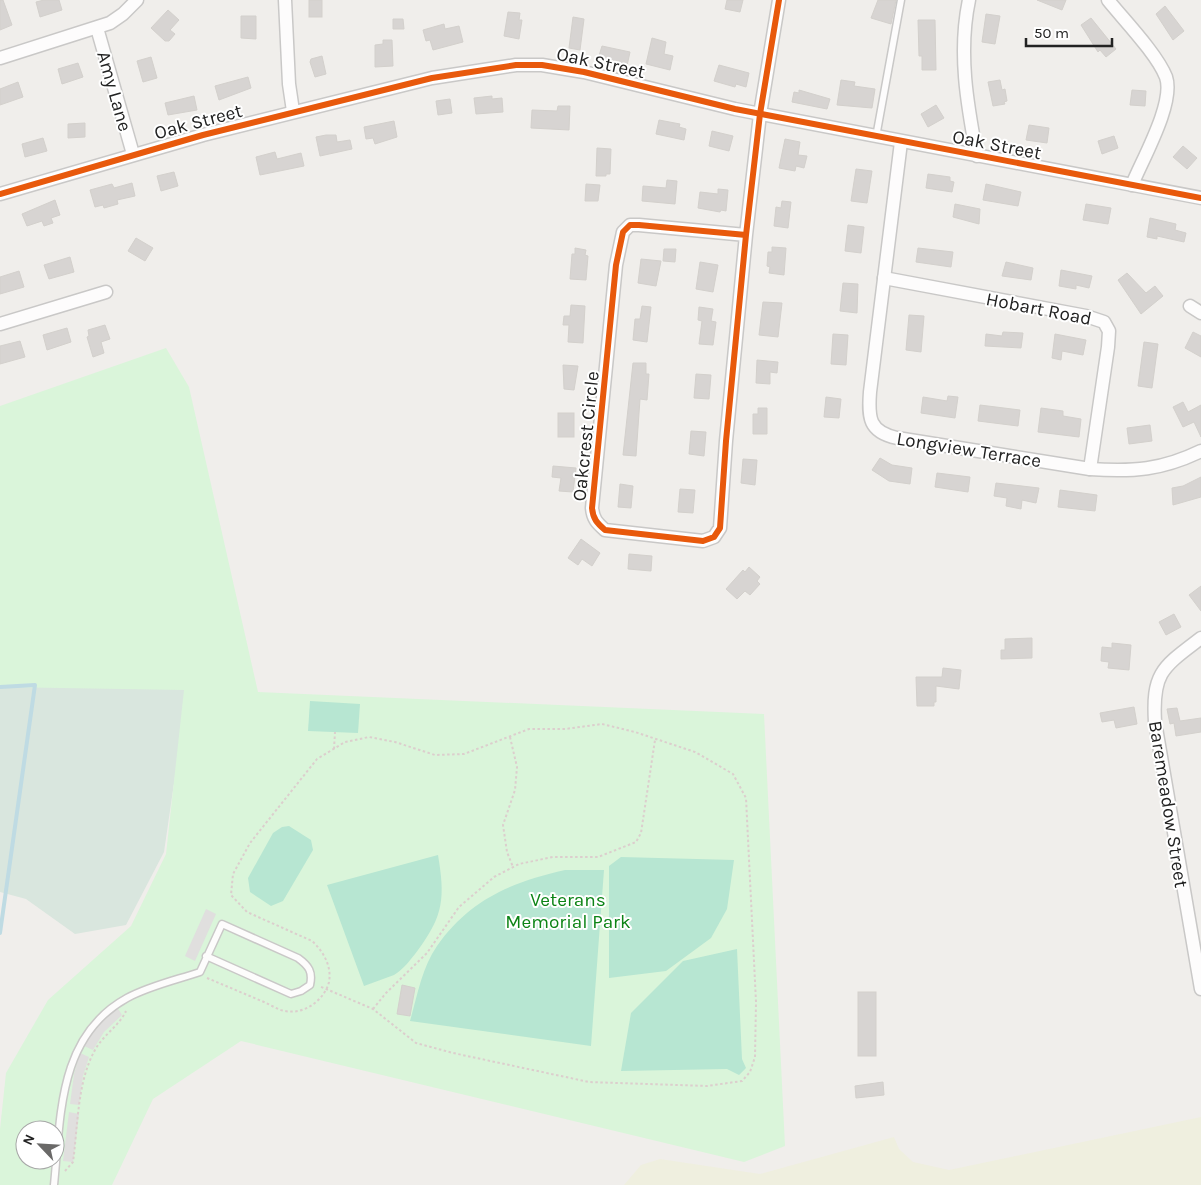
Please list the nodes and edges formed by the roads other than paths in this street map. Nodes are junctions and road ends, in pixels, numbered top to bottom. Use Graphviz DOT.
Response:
graph roads {
  1 [pos="137,0"];
  2 [pos="285,0"];
  3 [pos="779,0"];
  4 [pos="901,0"];
  5 [pos="969,0"];
  6 [pos="1108,0"];
  7 [pos="97,28"];
  8 [pos="0,58"];
  9 [pos="293,111"];
  10 [pos="760,114"];
  11 [pos="876,137"];
  12 [pos="901,142"];
  13 [pos="133,154"];
  14 [pos="977,156"];
  15 [pos="1132,185"];
  16 [pos="0,194"];
  17 [pos="1201,198"];
  18 [pos="746,235"];
  19 [pos="884,278"];
  20 [pos="106,292"];
  21 [pos="0,324"];
  22 [pos="1201,451"];
  23 [pos="1090,469"];
  24 [pos="1201,638"];
  25 [pos="206,956"];
  26 [pos="1201,989"];
  27 [pos="54,1185"];
  1 -- 7 [label="street"];
  2 -- 9 [label="street"];
  3 -- 10 [label="street, Oakcrest Circle"];
  4 -- 11 [label="lane"];
  5 -- 14 [label="street"];
  6 -- 15 [label="street"];
  7 -- 8 [label="street"];
  7 -- 13 [label="street, Amy Lane"];
  9 -- 10 [label="street, Oak Street"];
  9 -- 13 [label="street, Oak Street"];
  10 -- 11 [label="street, Oak Street"];
  10 -- 18 [label="street, Oakcrest Circle"];
  11 -- 12 [label="street, Oak Street"];
  12 -- 14 [label="street, Oak Street"];
  12 -- 19 [label="street, Longview Terrace"];
  13 -- 16 [label="street, Oak Street"];
  14 -- 15 [label="street, Oak Street"];
  15 -- 17 [label="street, Oak Street"];
  18 -- 18 [label="street, Oakcrest Circle"];
  19 -- 23 [label="street, Longview Terrace"];
  19 -- 23 [label="street, Hobart Road"];
  20 -- 21 [label="street"];
  22 -- 23 [label="street, Longview Terrace"];
  24 -- 26 [label="street, Baremeadow Street"];
  25 -- 25 [label="lane"];
  25 -- 27 [label="lane"];
}
